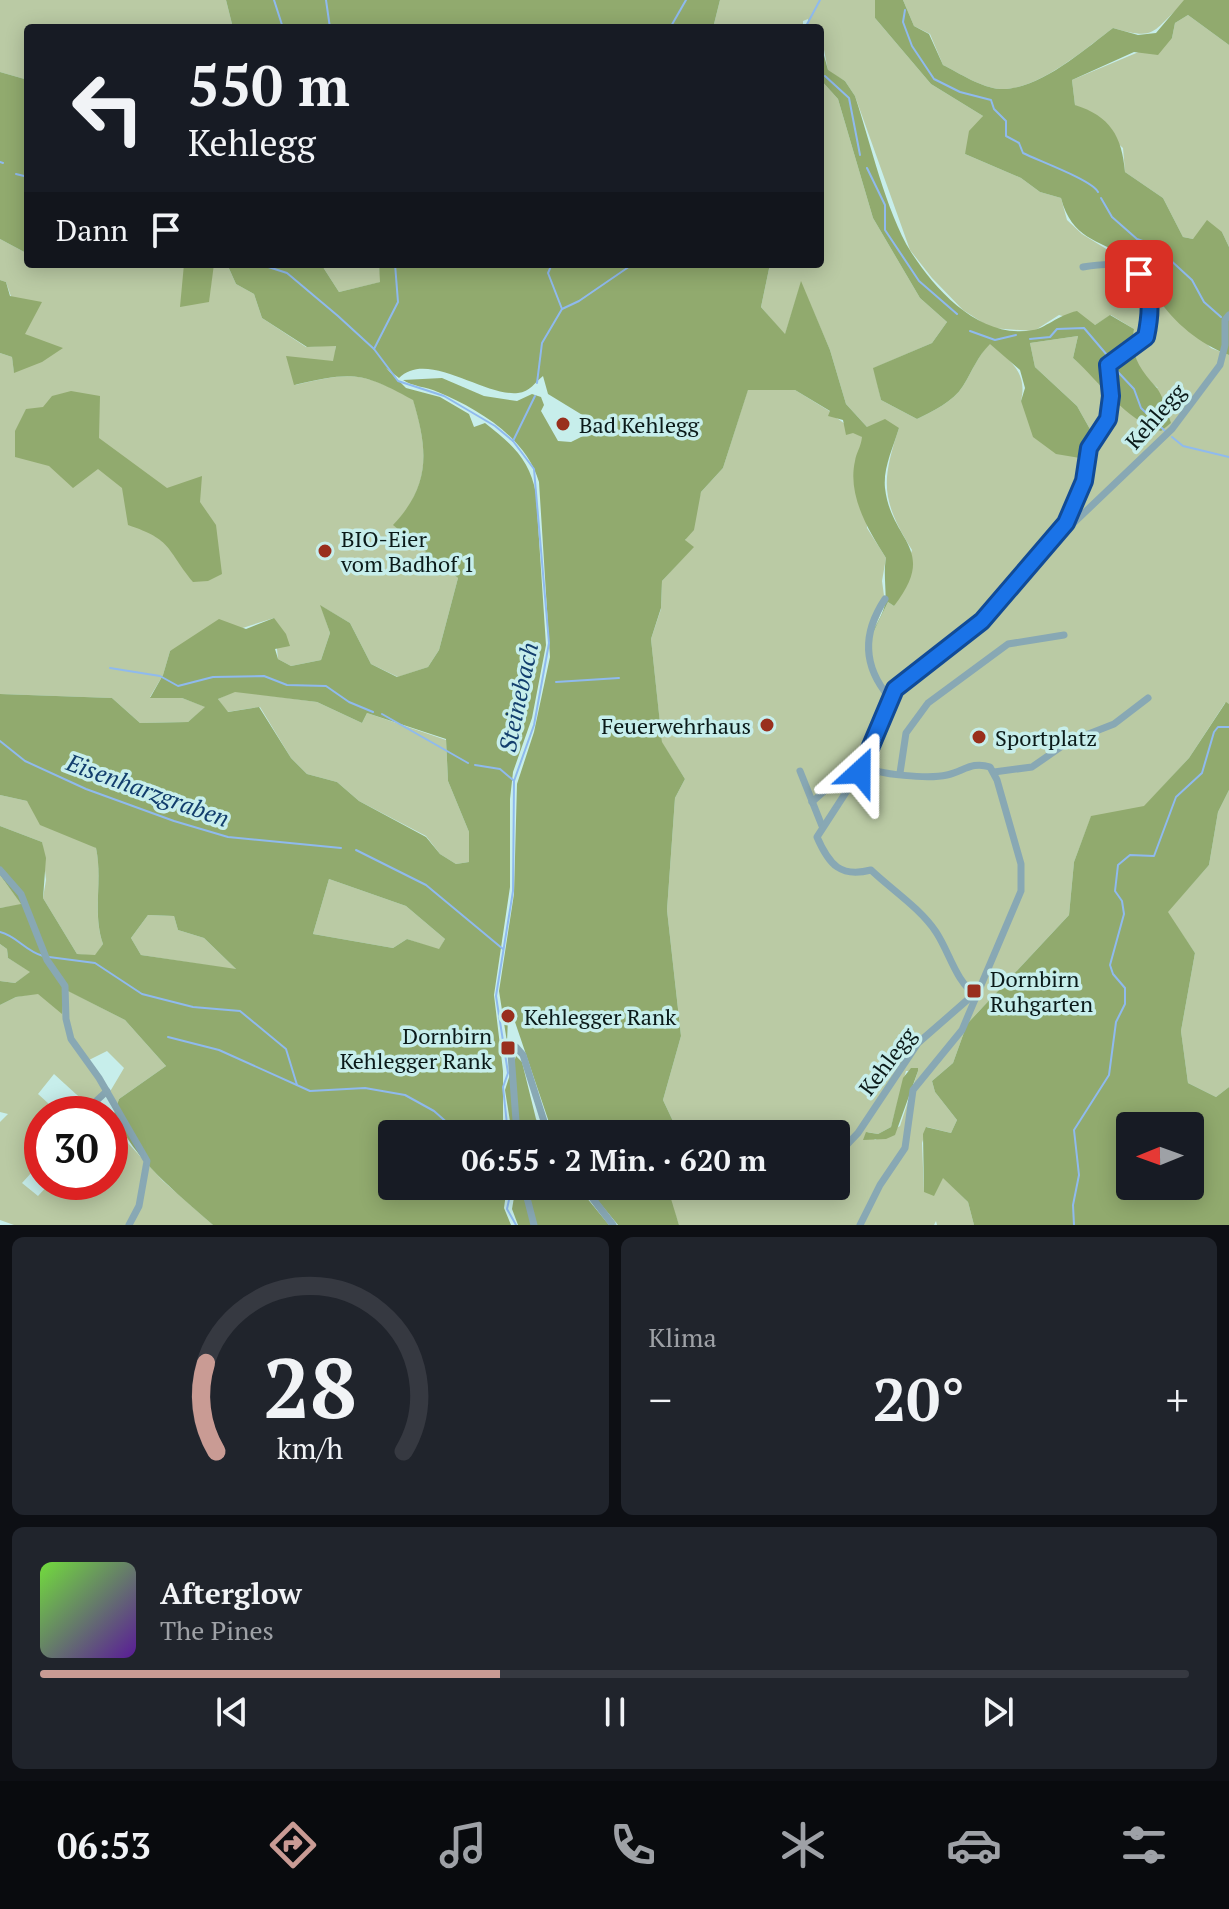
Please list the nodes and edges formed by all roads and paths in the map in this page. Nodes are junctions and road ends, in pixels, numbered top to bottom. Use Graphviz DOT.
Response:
graph roads {
  1 [pos="1083,267"];
  2 [pos="1229,315"];
  3 [pos="1039,556"];
  4 [pos="885,599"];
  5 [pos="1064,635"];
  6 [pos="889,697"];
  7 [pos="1148,698"];
  8 [pos="861,770"];
  9 [pos="800,771"];
  10 [pos="994,772"];
  11 [pos="900,773"];
  12 [pos="812,802"];
  13 [pos="822,826"];
  14 [pos="0,870"];
  15 [pos="975,996"];
  16 [pos="107,1091"];
  17 [pos="102,1096"];
  18 [pos="516,1120"];
  19 [pos="544,1120"];
  20 [pos="850,1141"];
  21 [pos="528,1200"];
  22 [pos="594,1200"];
  23 [pos="129,1225"];
  24 [pos="534,1225"];
  25 [pos="613,1225"];
  26 [pos="860,1225"];
  1 -- 3 [label="street, Kehlegg"];
  2 -- 3 [label="street, Kehlegg"];
  3 -- 6 [label="street, Kehlegg"];
  4 -- 6 [label="street"];
  5 -- 11 [label="street"];
  6 -- 8 [label="street, Kehlegg"];
  7 -- 10 [label="street"];
  8 -- 11 [label="street"];
  8 -- 12 [label="street"];
  8 -- 13 [label="street, Kehlegg"];
  9 -- 12 [label="street"];
  10 -- 11 [label="street"];
  10 -- 15 [label="street, Kehlegg"];
  12 -- 13 [label="street"];
  13 -- 15 [label="street"];
  14 -- 16 [label="street"];
  15 -- 20 [label="street, Kehlegg"];
  15 -- 26 [label="street, Kehlegg"];
  16 -- 17 [label="street"];
  16 -- 23 [label="street"];
  18 -- 19 [label="street"];
  21 -- 24 [label="street"];
  22 -- 25 [label="street"];
}
